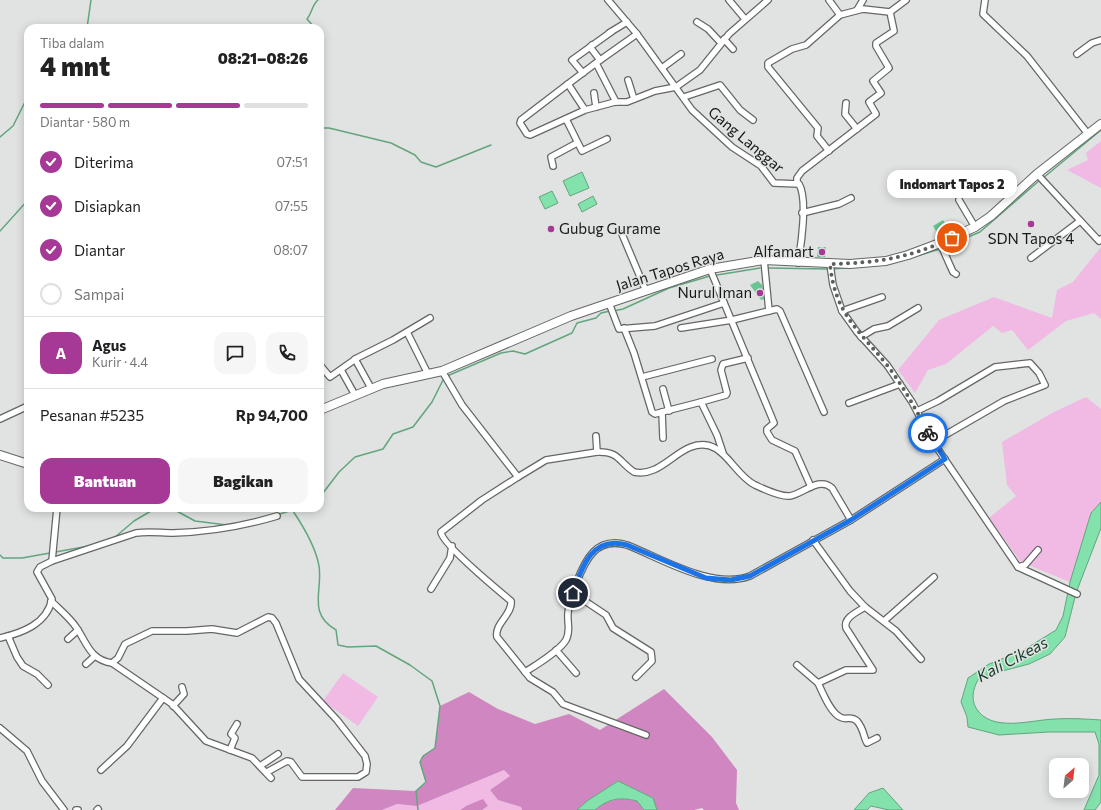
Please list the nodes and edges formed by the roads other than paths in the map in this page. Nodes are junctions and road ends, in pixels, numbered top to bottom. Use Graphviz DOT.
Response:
graph roads {
  1 [pos="608,0"];
  2 [pos="729,0"];
  3 [pos="768,0"];
  4 [pos="829,0"];
  5 [pos="863,0"];
  6 [pos="906,0"];
  7 [pos="985,0"];
  8 [pos="857,10"];
  9 [pos="890,12"];
  10 [pos="840,15"];
  11 [pos="745,18"];
  12 [pos="627,22"];
  13 [pos="697,22"];
  14 [pos="611,32"];
  15 [pos="637,34"];
  16 [pos="1101,40"];
  17 [pos="723,41"];
  18 [pos="733,49"];
  19 [pos="681,54"];
  20 [pos="1077,54"];
  21 [pos="598,61"];
  22 [pos="662,68"];
  23 [pos="582,73"];
  24 [pos="628,80"];
  25 [pos="568,84"];
  26 [pos="676,87"];
  27 [pos="594,92"];
  28 [pos="684,97"];
  29 [pos="634,99"];
  30 [pos="616,102"];
  31 [pos="846,103"];
  32 [pos="596,107"];
  33 [pos="585,110"];
  34 [pos="566,119"];
  35 [pos="752,120"];
  36 [pos="1101,124"];
  37 [pos="857,129"];
  38 [pos="1088,134"];
  39 [pos="607,138"];
  40 [pos="577,144"];
  41 [pos="829,151"];
  42 [pos="553,166"];
  43 [pos="1040,177"];
  44 [pos="797,183"];
  45 [pos="851,198"];
  46 [pos="959,200"];
  47 [pos="802,213"];
  48 [pos="1080,221"];
  49 [pos="975,227"];
  50 [pos="622,234"];
  51 [pos="1101,238"];
  52 [pos="942,246"];
  53 [pos="1031,258"];
  54 [pos="764,260"];
  55 [pos="798,263"];
  56 [pos="830,267"];
  57 [pos="710,269"];
  58 [pos="956,274"];
  59 [pos="646,291"];
  60 [pos="882,297"];
  61 [pos="724,303"];
  62 [pos="611,308"];
  63 [pos="918,308"];
  64 [pos="769,311"];
  65 [pos="842,311"];
  66 [pos="430,318"];
  67 [pos="732,320"];
  68 [pos="624,328"];
  69 [pos="681,328"];
  70 [pos="407,332"];
  71 [pos="861,336"];
  72 [pos="748,358"];
  73 [pos="355,359"];
  74 [pos="712,359"];
  75 [pos="324,370"];
  76 [pos="341,370"];
  77 [pos="428,374"];
  78 [pos="443,374"];
  79 [pos="642,376"];
  80 [pos="900,384"];
  81 [pos="371,388"];
  82 [pos="663,389"];
  83 [pos="355,395"];
  84 [pos="701,402"];
  85 [pos="849,403"];
  86 [pos="324,407"];
  87 [pos="24,408"];
  88 [pos="669,411"];
  89 [pos="917,411"];
  90 [pos="662,412"];
  91 [pos="824,412"];
  92 [pos="0,419"];
  93 [pos="596,436"];
  94 [pos="663,438"];
  95 [pos="933,442"];
  96 [pos="597,452"];
  97 [pos="722,453"];
  98 [pos="0,455"];
  99 [pos="945,459"];
  100 [pos="24,463"];
  101 [pos="518,477"];
  102 [pos="812,487"];
  103 [pos="57,512"];
  104 [pos="277,516"];
  105 [pos="851,520"];
  106 [pos="813,540"];
  107 [pos="452,546"];
  108 [pos="1038,550"];
  109 [pos="52,559"];
  110 [pos="1018,567"];
  111 [pos="934,577"];
  112 [pos="431,589"];
  113 [pos="573,593"];
  114 [pos="1077,594"];
  115 [pos="51,601"];
  116 [pos="865,607"];
  117 [pos="884,621"];
  118 [pos="78,630"];
  119 [pos="8,636"];
  120 [pos="0,638"];
  121 [pos="68,638"];
  122 [pos="556,650"];
  123 [pos="95,656"];
  124 [pos="921,659"];
  125 [pos="112,663"];
  126 [pos="86,664"];
  127 [pos="797,664"];
  128 [pos="525,672"];
  129 [pos="576,673"];
  130 [pos="636,677"];
  131 [pos="818,683"];
  132 [pos="48,686"];
  133 [pos="182,687"];
  134 [pos="163,698"];
  135 [pos="173,706"];
  136 [pos="236,724"];
  137 [pos="0,728"];
  138 [pos="646,735"];
  139 [pos="877,738"];
  140 [pos="230,750"];
  141 [pos="278,754"];
  142 [pos="260,766"];
  143 [pos="101,770"];
  144 [pos="267,772"];
  145 [pos="271,778"];
  146 [pos="64,810"];
  1 -- 12 [label="street, Gang Langgar"];
  2 -- 11 [label="street"];
  3 -- 11 [label="street"];
  4 -- 10 [label="street"];
  5 -- 8 [label="street"];
  6 -- 9 [label="street"];
  7 -- 38 [label="street"];
  8 -- 9 [label="street"];
  8 -- 10 [label="street"];
  9 -- 37 [label="street"];
  10 -- 41 [label="street"];
  11 -- 17 [label="street"];
  12 -- 14 [label="street"];
  12 -- 15 [label="street, Gang Langgar"];
  13 -- 17 [label="street"];
  14 -- 21 [label="street"];
  14 -- 23 [label="street"];
  15 -- 21 [label="street"];
  15 -- 22 [label="street, Gang Langgar"];
  16 -- 20 [label="street"];
  17 -- 18 [label="street"];
  17 -- 26 [label="street"];
  19 -- 22 [label="street"];
  21 -- 23 [label="street"];
  21 -- 30 [label="street"];
  22 -- 26 [label="street, Gang Langgar"];
  23 -- 25 [label="street"];
  24 -- 29 [label="street"];
  25 -- 33 [label="street"];
  25 -- 34 [label="street"];
  26 -- 28 [label="street, Gang Langgar"];
  26 -- 29 [label="street"];
  27 -- 32 [label="street"];
  28 -- 35 [label="street"];
  28 -- 44 [label="street, Gang Langgar"];
  29 -- 30 [label="street"];
  30 -- 32 [label="street"];
  31 -- 37 [label="street"];
  32 -- 33 [label="street"];
  33 -- 34 [label="street"];
  34 -- 40 [label="street"];
  36 -- 38 [label="main road, Jalan Tapos Raya"];
  37 -- 41 [label="street"];
  38 -- 43 [label="main road, Jalan Tapos Raya"];
  39 -- 40 [label="street"];
  40 -- 42 [label="street"];
  41 -- 44 [label="street"];
  43 -- 48 [label="street"];
  43 -- 49 [label="main road, Jalan Tapos Raya"];
  44 -- 47 [label="street, Gang Langgar"];
  45 -- 47 [label="street"];
  46 -- 49 [label="street"];
  47 -- 55 [label="street, Gang Langgar"];
  48 -- 51 [label="street"];
  48 -- 53 [label="street"];
  49 -- 52 [label="main road, Jalan Tapos Raya"];
  50 -- 59 [label="street"];
  52 -- 56 [label="main road, Jalan Tapos Raya"];
  52 -- 58 [label="street"];
  54 -- 55 [label="main road, Jalan Tapos Raya"];
  54 -- 57 [label="main road, Jalan Tapos Raya"];
  54 -- 64 [label="street"];
  55 -- 56 [label="main road, Jalan Tapos Raya"];
  56 -- 65 [label="street"];
  57 -- 59 [label="main road, Jalan Tapos Raya"];
  57 -- 61 [label="street"];
  59 -- 62 [label="main road, Jalan Tapos Raya"];
  60 -- 65 [label="street"];
  61 -- 67 [label="street"];
  61 -- 68 [label="street"];
  62 -- 68 [label="street"];
  62 -- 78 [label="main road, Jalan Tapos Raya"];
  63 -- 71 [label="street"];
  64 -- 67 [label="street"];
  64 -- 91 [label="street"];
  65 -- 71 [label="street"];
  66 -- 70 [label="street"];
  67 -- 69 [label="street"];
  67 -- 72 [label="street"];
  68 -- 79 [label="street"];
  70 -- 73 [label="street"];
  70 -- 77 [label="street"];
  71 -- 80 [label="street"];
  72 -- 84 [label="street"];
  72 -- 102 [label="street"];
  73 -- 76 [label="street"];
  73 -- 81 [label="street"];
  74 -- 79 [label="street"];
  75 -- 76 [label="street"];
  76 -- 83 [label="street"];
  77 -- 78 [label="main road, Jalan Tapos Raya"];
  77 -- 81 [label="main road, Jalan Tapos Raya"];
  78 -- 101 [label="street"];
  79 -- 90 [label="street"];
  80 -- 85 [label="street"];
  80 -- 89 [label="street"];
  81 -- 83 [label="main road, Jalan Tapos Raya"];
  82 -- 88 [label="street"];
  83 -- 86 [label="main road, Jalan Tapos Raya"];
  84 -- 88 [label="street"];
  84 -- 97 [label="street"];
  87 -- 92 [label="street"];
  88 -- 90 [label="street"];
  89 -- 95 [label="street"];
  89 -- 95 [label="street"];
  90 -- 94 [label="street"];
  93 -- 96 [label="street"];
  95 -- 99 [label="street"];
  96 -- 97 [label="street"];
  96 -- 101 [label="street"];
  97 -- 102 [label="street"];
  98 -- 100 [label="main road"];
  99 -- 105 [label="street"];
  99 -- 110 [label="street"];
  101 -- 107 [label="street"];
  102 -- 105 [label="street"];
  103 -- 109 [label="street"];
  104 -- 109 [label="street"];
  105 -- 106 [label="street"];
  106 -- 113 [label="street"];
  106 -- 116 [label="street"];
  107 -- 112 [label="street"];
  107 -- 128 [label="street"];
  108 -- 110 [label="street"];
  109 -- 115 [label="street"];
  110 -- 114 [label="street"];
  111 -- 117 [label="street"];
  113 -- 122 [label="street"];
  113 -- 130 [label="street"];
  115 -- 118 [label="street"];
  115 -- 119 [label="street"];
  116 -- 117 [label="street"];
  116 -- 131 [label="street"];
  117 -- 124 [label="street"];
  118 -- 121 [label="street"];
  118 -- 123 [label="street"];
  119 -- 120 [label="street"];
  119 -- 132 [label="street"];
  122 -- 128 [label="street"];
  122 -- 129 [label="street"];
  123 -- 125 [label="street"];
  123 -- 126 [label="street"];
  125 -- 134 [label="street"];
  125 -- 144 [label="street"];
  127 -- 131 [label="street"];
  128 -- 138 [label="street"];
  131 -- 139 [label="street"];
  133 -- 135 [label="street"];
  134 -- 135 [label="street"];
  134 -- 143 [label="street"];
  135 -- 140 [label="street"];
  136 -- 140 [label="street"];
  137 -- 146 [label="street"];
  140 -- 142 [label="street"];
  141 -- 142 [label="street"];
  142 -- 144 [label="street"];
  144 -- 145 [label="street"];
}
